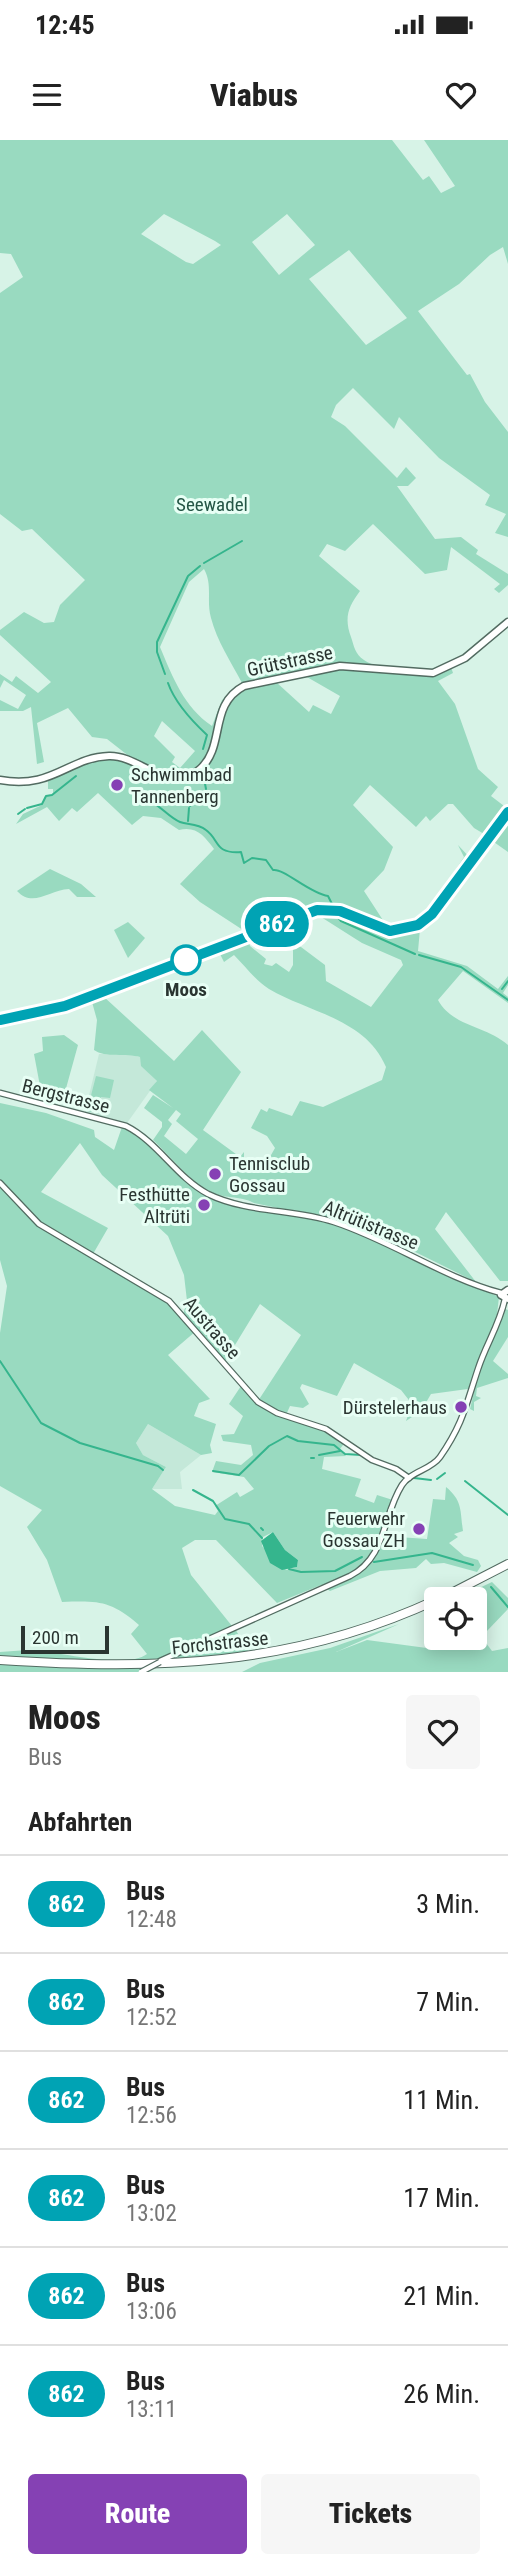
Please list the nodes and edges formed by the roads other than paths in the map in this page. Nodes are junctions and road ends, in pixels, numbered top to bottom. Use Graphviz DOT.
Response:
graph roads {
  1 [pos="508,622"];
  2 [pos="0,780"];
  3 [pos="508,812"];
  4 [pos="0,1020"];
  5 [pos="0,1093"];
  6 [pos="126,1126"];
  7 [pos="0,1183"];
  8 [pos="506,1293"];
  9 [pos="409,1478"];
  10 [pos="508,1566"];
  11 [pos="465,1587"];
  12 [pos="469,1587"];
  13 [pos="424,1606"];
  14 [pos="0,1662"];
  15 [pos="141,1672"];
  1 -- 2 [label="main road, Grütstrasse"];
  3 -- 4 [label="street"];
  5 -- 6 [label="street, Bergstrasse"];
  6 -- 8 [label="street, Altrütistrasse"];
  7 -- 9 [label="street, Austrasse"];
  8 -- 9 [label="street"];
  9 -- 15 [label="street, bridge"];
  10 -- 11 [label="highway, Forchstrasse"];
  10 -- 12 [label="highway, Forchstrasse"];
  13 -- 14 [label="highway, Forchstrasse"];
}
